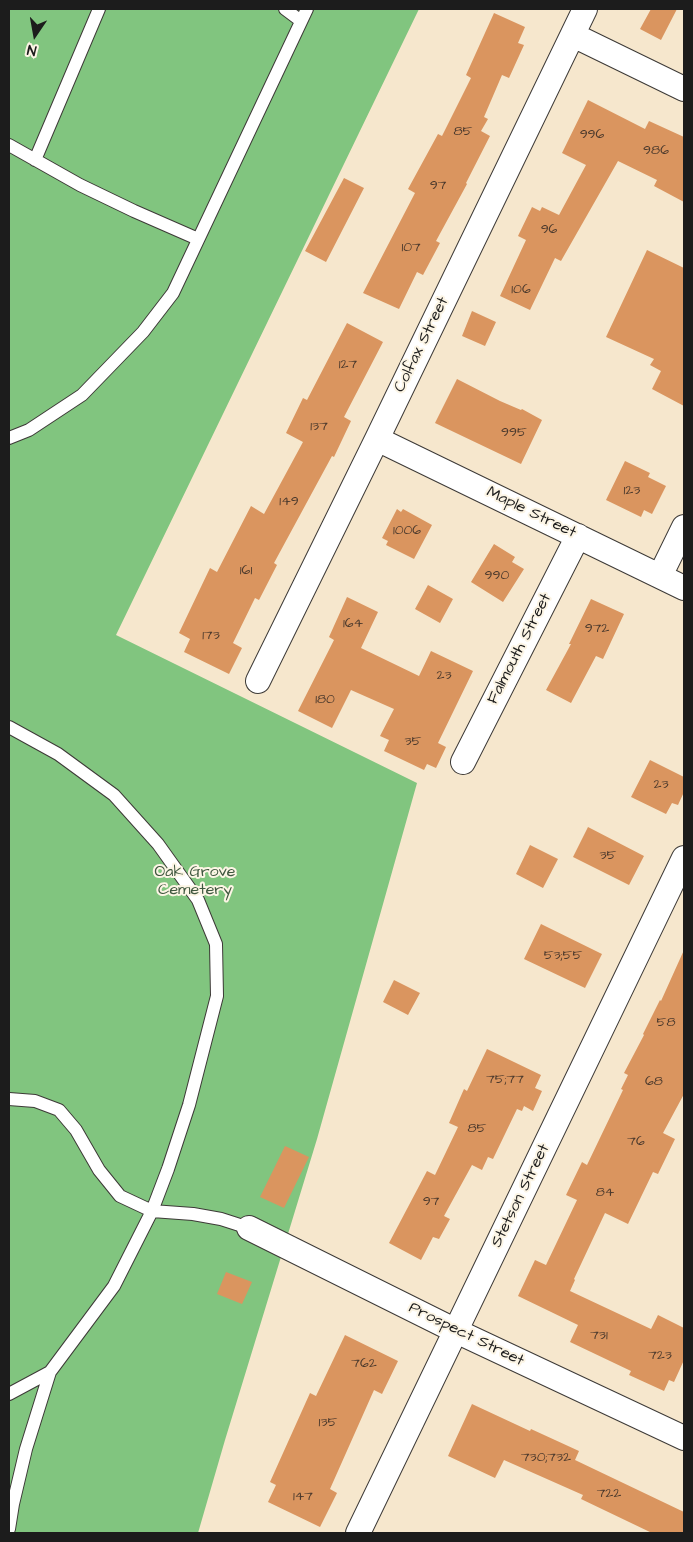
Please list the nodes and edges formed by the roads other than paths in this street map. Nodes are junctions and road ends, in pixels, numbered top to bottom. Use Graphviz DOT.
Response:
graph roads {
  1 [pos="99,9"];
  2 [pos="285,9"];
  3 [pos="307,9"];
  4 [pos="586,9"];
  5 [pos="301,21"];
  6 [pos="573,35"];
  7 [pos="684,89"];
  8 [pos="9,145"];
  9 [pos="35,160"];
  10 [pos="198,239"];
  11 [pos="9,438"];
  12 [pos="377,439"];
  13 [pos="684,527"];
  14 [pos="578,536"];
  15 [pos="660,576"];
  16 [pos="684,588"];
  17 [pos="258,681"];
  18 [pos="9,727"];
  19 [pos="462,762"];
  20 [pos="684,858"];
  21 [pos="9,1100"];
  22 [pos="152,1211"];
  23 [pos="249,1228"];
  24 [pos="456,1331"];
  25 [pos="50,1372"];
  26 [pos="9,1394"];
  27 [pos="684,1438"];
  28 [pos="9,1529"];
  29 [pos="358,1533"];
  1 -- 9 [label="lane"];
  2 -- 5 [label="lane"];
  3 -- 5 [label="lane"];
  4 -- 6 [label="street, Colfax Street"];
  5 -- 10 [label="lane"];
  6 -- 7 [label="street"];
  6 -- 12 [label="street, Colfax Street"];
  8 -- 9 [label="lane"];
  9 -- 10 [label="lane"];
  10 -- 11 [label="lane"];
  12 -- 14 [label="street, Maple Street"];
  12 -- 17 [label="street, Colfax Street"];
  13 -- 15 [label="street"];
  14 -- 15 [label="street, Maple Street"];
  14 -- 19 [label="street, Falmouth Street"];
  15 -- 16 [label="street, Maple Street"];
  18 -- 22 [label="lane"];
  20 -- 24 [label="street, Stetson Street"];
  21 -- 22 [label="lane"];
  22 -- 23 [label="lane"];
  22 -- 25 [label="lane"];
  23 -- 24 [label="street, Prospect Street"];
  24 -- 27 [label="street, Prospect Street"];
  24 -- 29 [label="street, Stetson Street"];
  25 -- 26 [label="lane"];
  25 -- 28 [label="lane"];
}
